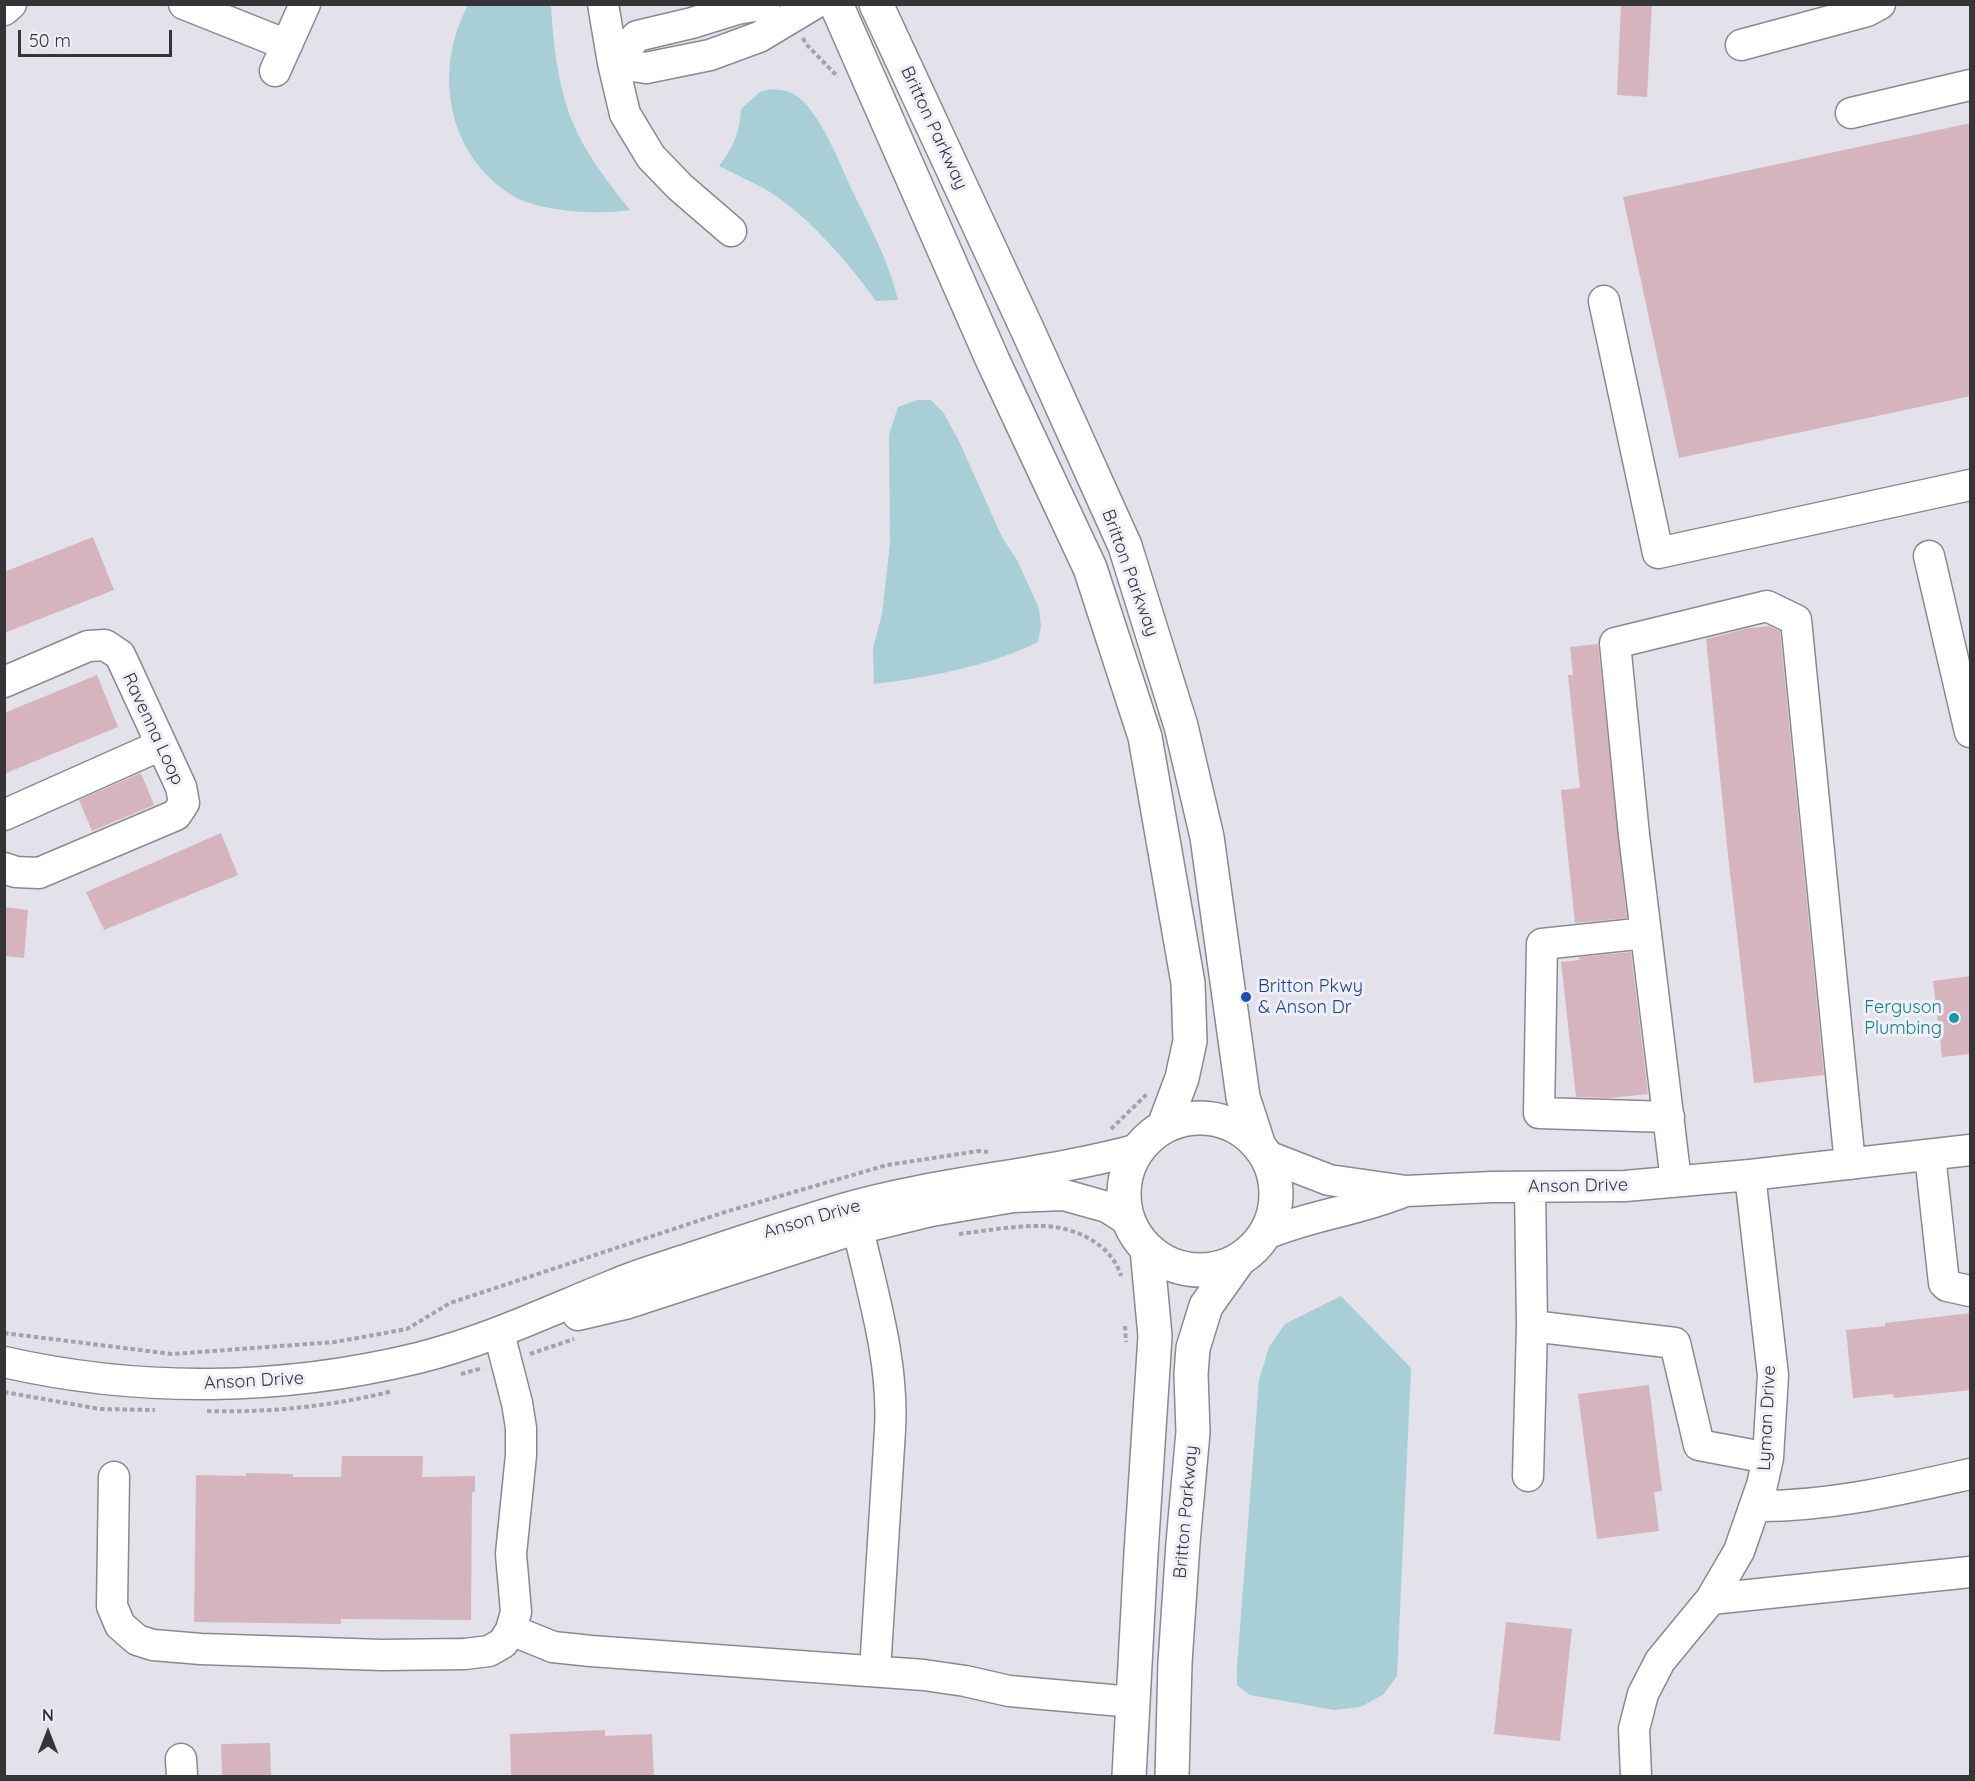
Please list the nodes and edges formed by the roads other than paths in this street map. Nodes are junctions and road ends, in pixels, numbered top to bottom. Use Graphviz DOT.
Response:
graph roads {
  1 [pos="10,4"];
  2 [pos="184,4"];
  3 [pos="305,4"];
  4 [pos="603,4"];
  5 [pos="765,4"];
  6 [pos="836,4"];
  7 [pos="876,4"];
  8 [pos="1880,4"];
  9 [pos="4,10"];
  10 [pos="804,10"];
  11 [pos="1741,45"];
  12 [pos="613,63"];
  13 [pos="1971,85"];
  14 [pos="1851,113"];
  15 [pos="731,231"];
  16 [pos="1604,301"];
  17 [pos="1971,485"];
  18 [pos="1929,556"];
  19 [pos="4,682"];
  20 [pos="1971,732"];
  21 [pos="161,746"];
  22 [pos="4,815"];
  23 [pos="4,868"];
  24 [pos="1646,933"];
  25 [pos="1669,1116"];
  26 [pos="1164,1126"];
  27 [pos="1138,1149"];
  28 [pos="1263,1150"];
  29 [pos="1971,1150"];
  30 [pos="1930,1155"];
  31 [pos="1850,1164"];
  32 [pos="1750,1175"];
  33 [pos="1676,1181"];
  34 [pos="1530,1187"];
  35 [pos="1406,1191"];
  36 [pos="1129,1221"];
  37 [pos="858,1229"];
  38 [pos="1264,1235"];
  39 [pos="1147,1249"];
  40 [pos="1238,1261"];
  41 [pos="1971,1291"];
  42 [pos="1532,1326"];
  43 [pos="499,1333"];
  44 [pos="4,1362"];
  45 [pos="1768,1458"];
  46 [pos="1971,1474"];
  47 [pos="1528,1476"];
  48 [pos="114,1477"];
  49 [pos="1755,1506"];
  50 [pos="1971,1572"];
  51 [pos="1711,1599"];
  52 [pos="511,1630"];
  53 [pos="875,1671"];
  54 [pos="1133,1702"];
  55 [pos="1129,1776"];
  56 [pos="1172,1776"];
  57 [pos="1636,1776"];
  1 -- 9 [label="street"];
  2 -- 3 [label="street"];
  4 -- 12 [label="street"];
  5 -- 12 [label="street"];
  6 -- 26 [label="main road, Britton Parkway"];
  7 -- 28 [label="main road, Britton Parkway"];
  8 -- 11 [label="street"];
  10 -- 12 [label="street"];
  12 -- 15 [label="street"];
  13 -- 14 [label="street"];
  16 -- 17 [label="street"];
  18 -- 20 [label="street"];
  19 -- 21 [label="street, Ravenna Loop"];
  21 -- 22 [label="street"];
  21 -- 23 [label="street, Ravenna Loop"];
  24 -- 25 [label="street"];
  24 -- 25 [label="street"];
  24 -- 31 [label="street"];
  25 -- 33 [label="street"];
  26 -- 27 [label="main road"];
  26 -- 28 [label="main road"];
  27 -- 36 [label="main road"];
  27 -- 43 [label="street, Anson Drive"];
  28 -- 35 [label="street, Anson Drive"];
  28 -- 38 [label="main road"];
  29 -- 30 [label="street"];
  30 -- 31 [label="street"];
  30 -- 41 [label="street"];
  31 -- 32 [label="street"];
  32 -- 33 [label="street, Anson Drive"];
  32 -- 45 [label="street, Lyman Drive"];
  33 -- 34 [label="street, Anson Drive"];
  34 -- 35 [label="street, Anson Drive"];
  34 -- 42 [label="street"];
  35 -- 38 [label="street, Anson Drive"];
  36 -- 37 [label="street, Anson Drive"];
  36 -- 39 [label="main road"];
  37 -- 43 [label="street, Anson Drive"];
  37 -- 53 [label="street"];
  38 -- 40 [label="main road"];
  39 -- 40 [label="main road"];
  39 -- 54 [label="main road"];
  40 -- 56 [label="main road, Britton Parkway"];
  42 -- 45 [label="street"];
  42 -- 47 [label="street"];
  43 -- 44 [label="street, Anson Drive"];
  43 -- 52 [label="street"];
  45 -- 49 [label="street, Lyman Drive"];
  46 -- 49 [label="street"];
  48 -- 52 [label="street"];
  49 -- 51 [label="street, Lyman Drive"];
  50 -- 51 [label="street"];
  51 -- 57 [label="street, Lyman Drive"];
  52 -- 53 [label="street"];
  53 -- 54 [label="street"];
  54 -- 55 [label="main road"];
}
